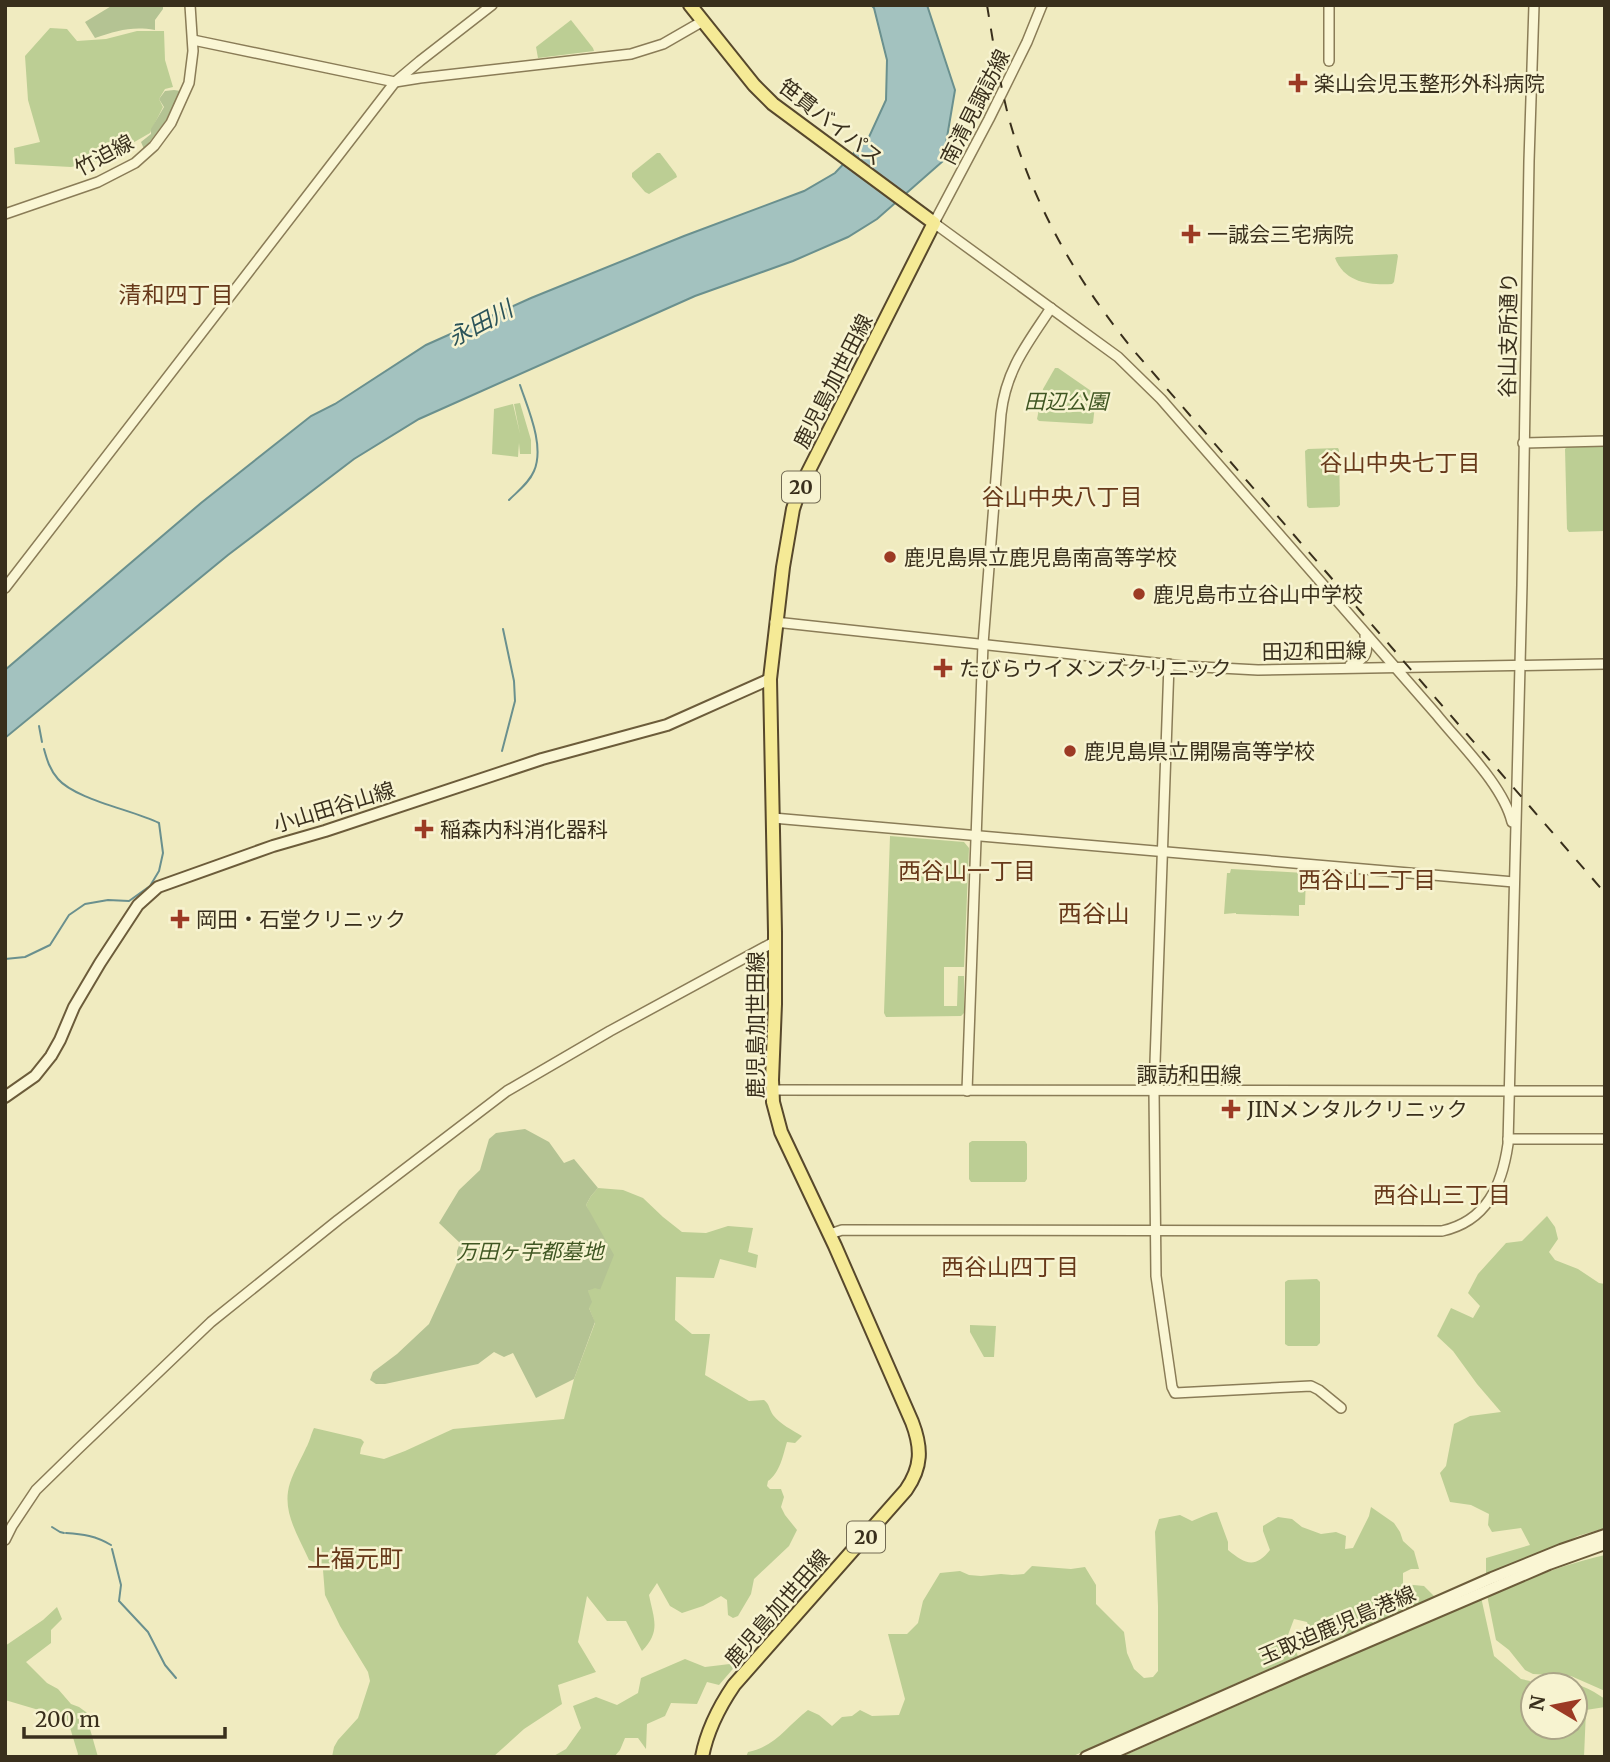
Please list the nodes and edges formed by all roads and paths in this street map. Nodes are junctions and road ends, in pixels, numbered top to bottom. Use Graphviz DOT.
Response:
graph roads {
  1 [pos="190,5"];
  2 [pos="492,5"];
  3 [pos="690,5"];
  4 [pos="1042,5"];
  5 [pos="1329,5"];
  6 [pos="1534,5"];
  7 [pos="704,21"];
  8 [pos="193,40"];
  9 [pos="1329,61"];
  10 [pos="395,82"];
  11 [pos="5,214"];
  12 [pos="934,223"];
  13 [pos="1051,308"];
  14 [pos="1605,441"];
  15 [pos="1523,443"];
  16 [pos="5,588"];
  17 [pos="775,622"];
  18 [pos="1365,634"];
  19 [pos="983,644"];
  20 [pos="1169,664"];
  21 [pos="1605,664"];
  22 [pos="1519,666"];
  23 [pos="1393,667"];
  24 [pos="1341,668"];
  25 [pos="770,679"];
  26 [pos="1498,790"];
  27 [pos="1517,795"];
  28 [pos="773,818"];
  29 [pos="975,836"];
  30 [pos="1515,838"];
  31 [pos="1162,852"];
  32 [pos="1514,883"];
  33 [pos="774,942"];
  34 [pos="773,1090"];
  35 [pos="967,1091"];
  36 [pos="1154,1091"];
  37 [pos="1509,1091"];
  38 [pos="1605,1091"];
  39 [pos="5,1097"];
  40 [pos="1508,1139"];
  41 [pos="1605,1139"];
  42 [pos="1155,1231"];
  43 [pos="830,1234"];
  44 [pos="1341,1408"];
  45 [pos="1605,1535"];
  46 [pos="5,1540"];
  47 [pos="1605,1544"];
  48 [pos="1494,1582"];
  49 [pos="1133,1741"];
  50 [pos="702,1757"];
  51 [pos="1086,1757"];
  52 [pos="1104,1757"];
  1 -- 8 [label="street, 竹迫線"];
  2 -- 10 [label="street"];
  3 -- 7 [label="main road, 笹貫バイパス"];
  4 -- 12 [label="street, 南清見諏訪線"];
  5 -- 9 [label="street"];
  6 -- 15 [label="street, 谷山支所通り"];
  7 -- 10 [label="street"];
  7 -- 12 [label="main road, 笹貫バイパス"];
  8 -- 10 [label="street"];
  8 -- 11 [label="street, 竹迫線"];
  10 -- 16 [label="street"];
  12 -- 13 [label="street"];
  12 -- 17 [label="main road, 鹿児島加世田線 / 20"];
  13 -- 18 [label="street"];
  13 -- 19 [label="street"];
  14 -- 15 [label="street"];
  15 -- 22 [label="street, 谷山支所通り"];
  17 -- 19 [label="street, 田辺和田線"];
  17 -- 25 [label="main road, 鹿児島加世田線 / 20"];
  18 -- 23 [label="street"];
  18 -- 24 [label="street"];
  19 -- 20 [label="street, 田辺和田線"];
  19 -- 29 [label="street"];
  20 -- 24 [label="street, 田辺和田線"];
  20 -- 31 [label="street"];
  21 -- 22 [label="street, 田辺和田線"];
  22 -- 23 [label="street, 田辺和田線"];
  22 -- 27 [label="street, 谷山支所通り"];
  23 -- 24 [label="street, 田辺和田線"];
  23 -- 26 [label="street"];
  25 -- 28 [label="main road, 鹿児島加世田線 / 20"];
  25 -- 39 [label="main road, 小山田谷山線"];
  26 -- 27 [label="street"];
  26 -- 30 [label="street"];
  27 -- 30 [label="street, 谷山支所通り"];
  28 -- 29 [label="street"];
  28 -- 33 [label="main road, 鹿児島加世田線 / 20"];
  29 -- 31 [label="street"];
  29 -- 35 [label="street"];
  30 -- 32 [label="street"];
  31 -- 32 [label="street"];
  31 -- 36 [label="street"];
  32 -- 37 [label="street"];
  33 -- 34 [label="main road, 鹿児島加世田線 / 20"];
  33 -- 46 [label="street"];
  34 -- 35 [label="street, 諏訪和田線"];
  34 -- 43 [label="main road, 鹿児島加世田線 / 20"];
  35 -- 36 [label="street, 諏訪和田線"];
  36 -- 37 [label="street, 諏訪和田線"];
  36 -- 42 [label="street"];
  37 -- 38 [label="street, 諏訪和田線"];
  37 -- 40 [label="street"];
  40 -- 41 [label="street"];
  40 -- 42 [label="street"];
  42 -- 43 [label="street"];
  42 -- 44 [label="street"];
  43 -- 50 [label="main road, 鹿児島加世田線 / 20"];
  45 -- 48 [label="main road, 玉取迫鹿児島港線"];
  47 -- 48 [label="main road, 玉取迫鹿児島港線"];
  48 -- 49 [label="main road, 玉取迫鹿児島港線"];
  49 -- 51 [label="main road, 玉取迫鹿児島港線"];
  49 -- 52 [label="main road, 玉取迫鹿児島港線"];
}
